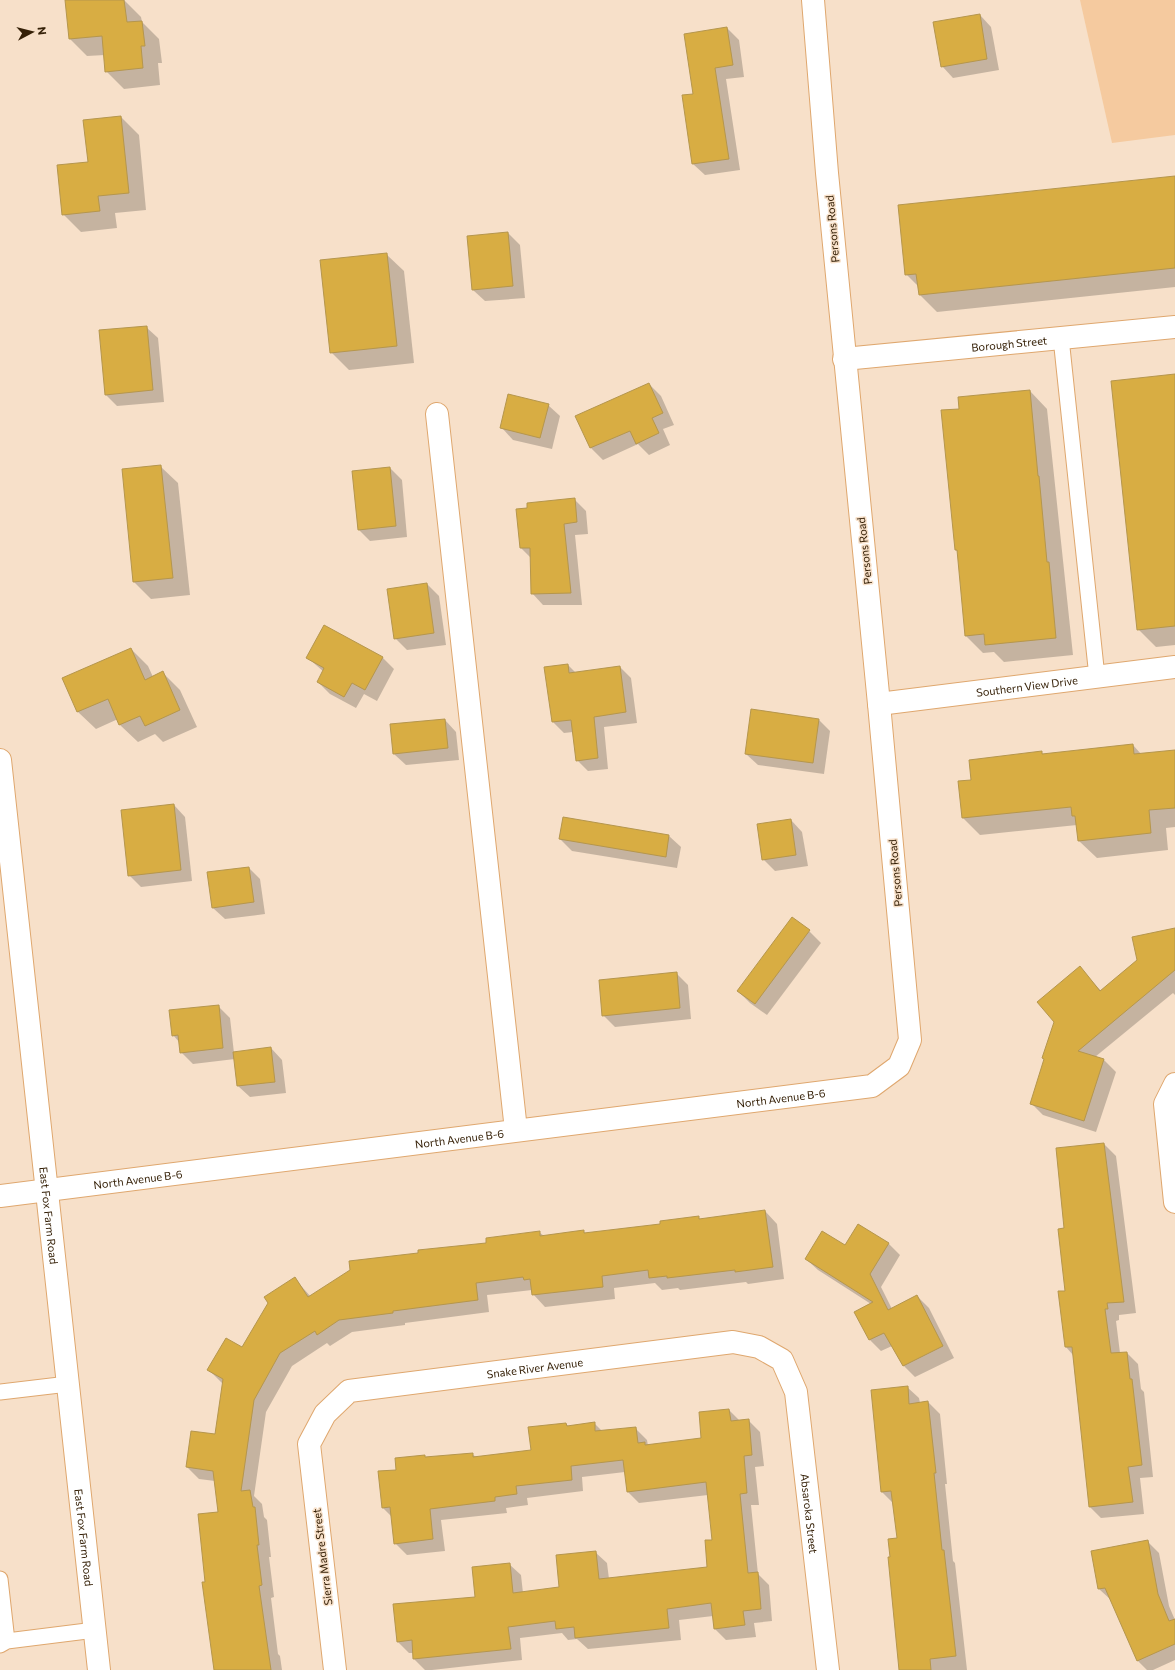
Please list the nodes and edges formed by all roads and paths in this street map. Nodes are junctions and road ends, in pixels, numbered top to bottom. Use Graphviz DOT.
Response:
graph roads {
  1 [pos="814,0"];
  2 [pos="1175,326"];
  3 [pos="1061,338"];
  4 [pos="844,359"];
  5 [pos="437,414"];
  6 [pos="1175,667"];
  7 [pos="1097,677"];
  8 [pos="879,704"];
  9 [pos="0,760"];
  10 [pos="1175,1084"];
  11 [pos="872,1086"];
  12 [pos="516,1130"];
  13 [pos="47,1190"];
  14 [pos="0,1196"];
  15 [pos="1175,1202"];
  16 [pos="782,1360"];
  17 [pos="68,1384"];
  18 [pos="0,1392"];
  19 [pos="309,1444"];
  20 [pos="0,1579"];
  21 [pos="95,1630"];
  22 [pos="3,1643"];
  23 [pos="99,1670"];
  24 [pos="335,1670"];
  25 [pos="828,1670"];
  1 -- 4 [label="street, Persons Road"];
  2 -- 3 [label="street, Borough Street"];
  3 -- 4 [label="street, Borough Street"];
  3 -- 7 [label="lane"];
  4 -- 8 [label="street, Persons Road"];
  5 -- 12 [label="street"];
  6 -- 7 [label="street, Southern View Drive"];
  7 -- 8 [label="street, Southern View Drive"];
  8 -- 11 [label="street, Persons Road"];
  9 -- 13 [label="street, East Fox Farm Road"];
  10 -- 15 [label="street"];
  11 -- 12 [label="street, North Avenue B-6"];
  12 -- 13 [label="street, North Avenue B-6"];
  13 -- 14 [label="street, North Avenue B-6"];
  13 -- 17 [label="street, East Fox Farm Road"];
  16 -- 19 [label="street, Snake River Avenue"];
  16 -- 25 [label="street, Absaroka Street"];
  17 -- 18 [label="lane"];
  17 -- 21 [label="street, East Fox Farm Road"];
  19 -- 24 [label="street, Sierra Madre Street"];
  20 -- 22 [label="lane"];
  21 -- 22 [label="lane"];
  21 -- 23 [label="street, East Fox Farm Road"];
}
